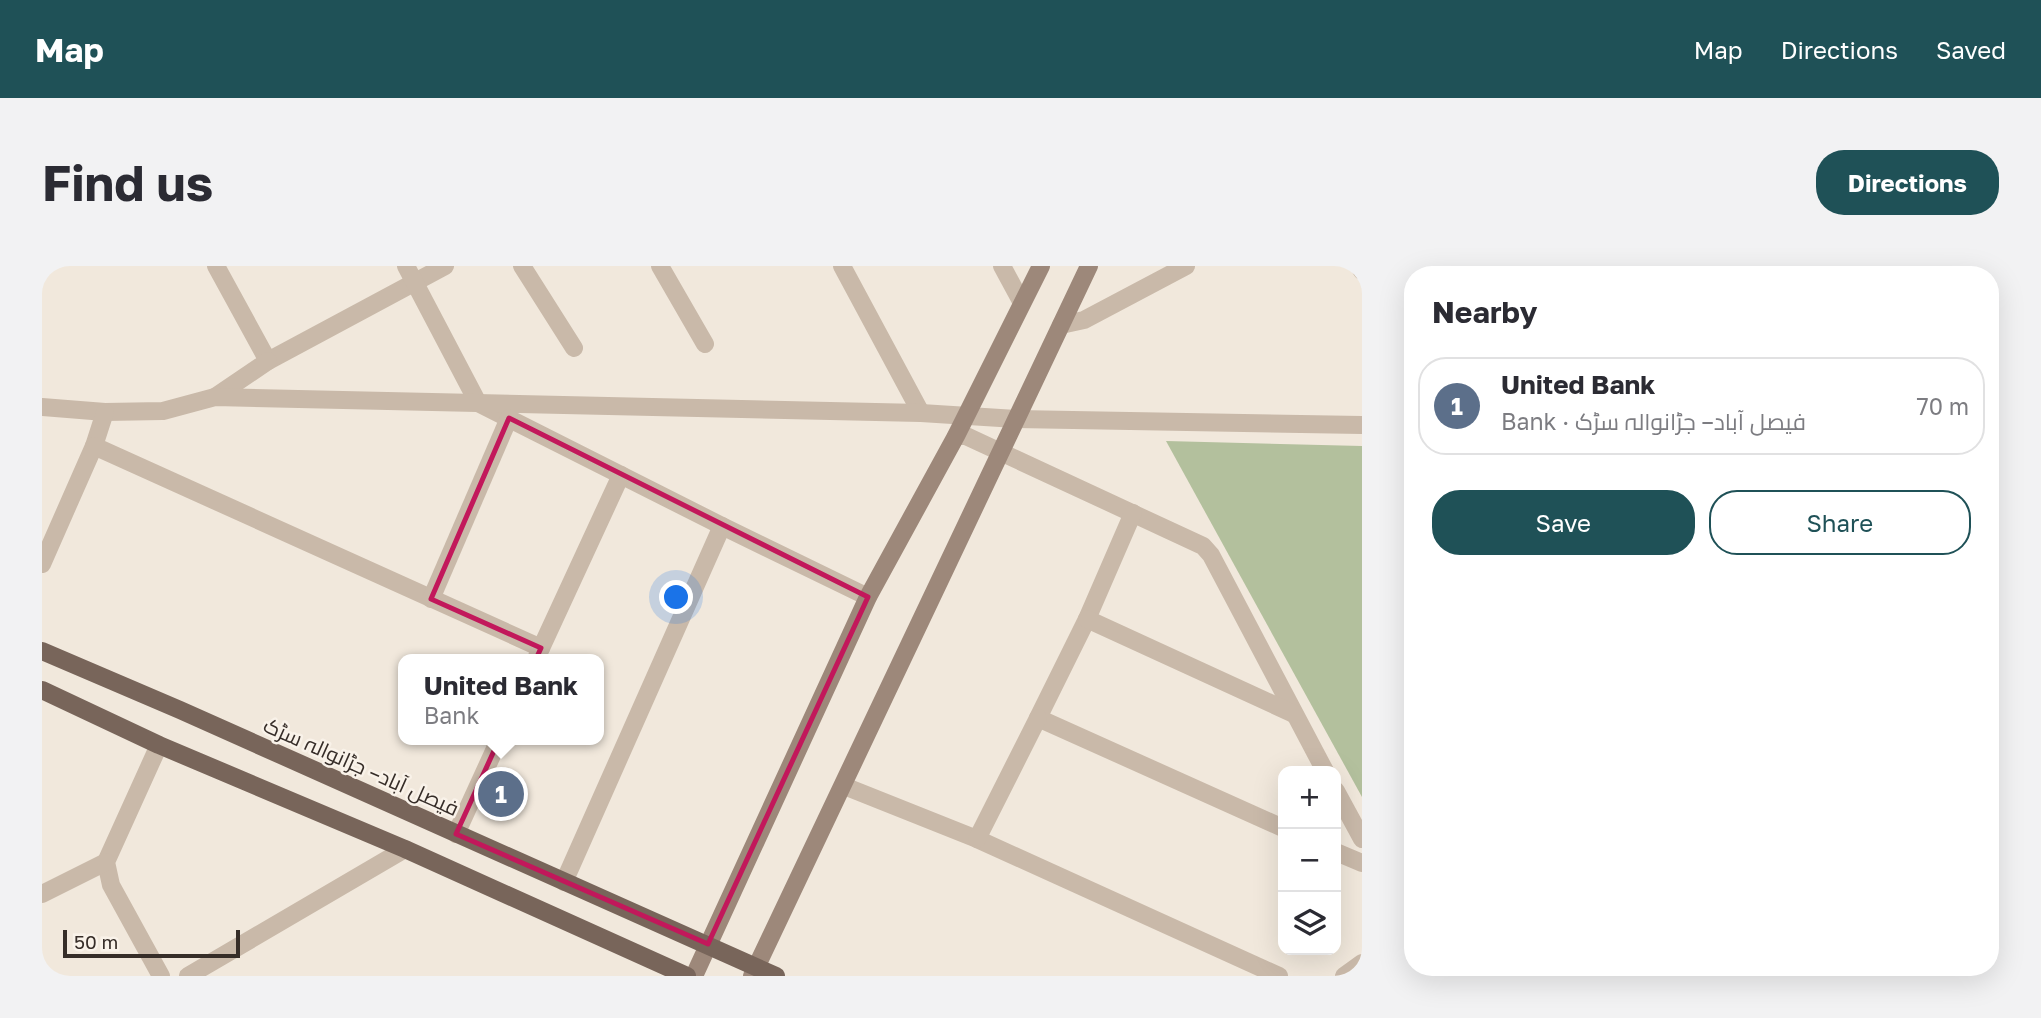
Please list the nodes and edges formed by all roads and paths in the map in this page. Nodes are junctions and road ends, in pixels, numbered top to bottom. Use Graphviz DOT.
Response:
graph roads {
  1 [pos="216,266"];
  2 [pos="407,266"];
  3 [pos="445,266"];
  4 [pos="522,266"];
  5 [pos="660,266"];
  6 [pos="842,266"];
  7 [pos="1002,266"];
  8 [pos="1041,266"];
  9 [pos="1089,266"];
  10 [pos="1186,266"];
  11 [pos="1359,266"];
  12 [pos="1362,271"];
  13 [pos="415,283"];
  14 [pos="1022,303"];
  15 [pos="1061,326"];
  16 [pos="705,344"];
  17 [pos="574,348"];
  18 [pos="268,361"];
  19 [pos="215,397"];
  20 [pos="478,403"];
  21 [pos="42,407"];
  22 [pos="105,412"];
  23 [pos="921,413"];
  24 [pos="967,414"];
  25 [pos="509,418"];
  26 [pos="1016,419"];
  27 [pos="1362,425"];
  28 [pos="961,436"];
  29 [pos="94,446"];
  30 [pos="996,450"];
  31 [pos="621,475"];
  32 [pos="1133,513"];
  33 [pos="722,526"];
  34 [pos="42,564"];
  35 [pos="867,597"];
  36 [pos="431,599"];
  37 [pos="1087,619"];
  38 [pos="42,652"];
  39 [pos="539,654"];
  40 [pos="42,690"];
  41 [pos="1294,714"];
  42 [pos="1038,718"];
  43 [pos="159,745"];
  44 [pos="497,745"];
  45 [pos="1322,766"];
  46 [pos="844,786"];
  47 [pos="1341,800"];
  48 [pos="1278,826"];
  49 [pos="456,834"];
  50 [pos="977,839"];
  51 [pos="1362,839"];
  52 [pos="405,849"];
  53 [pos="1341,854"];
  54 [pos="106,862"];
  55 [pos="1362,863"];
  56 [pos="564,882"];
  57 [pos="42,894"];
  58 [pos="708,944"];
  59 [pos="1362,963"];
  60 [pos="754,971"];
  61 [pos="161,976"];
  62 [pos="188,976"];
  63 [pos="687,976"];
  64 [pos="694,976"];
  65 [pos="776,976"];
  66 [pos="1279,976"];
  67 [pos="1344,976"];
  1 -- 18 [label="street"];
  2 -- 13 [label="street"];
  3 -- 13 [label="street"];
  4 -- 17 [label="street"];
  5 -- 16 [label="street"];
  6 -- 23 [label="street"];
  7 -- 14 [label="street"];
  8 -- 14 [label="street"];
  9 -- 15 [label="street"];
  10 -- 15 [label="street"];
  11 -- 12 [label="street"];
  13 -- 18 [label="street"];
  13 -- 20 [label="street"];
  14 -- 24 [label="street"];
  15 -- 26 [label="street"];
  18 -- 19 [label="street"];
  19 -- 20 [label="street"];
  19 -- 22 [label="street"];
  20 -- 23 [label="street"];
  20 -- 25 [label="street"];
  21 -- 22 [label="street"];
  22 -- 29 [label="street"];
  23 -- 24 [label="street"];
  24 -- 26 [label="street"];
  24 -- 28 [label="street"];
  25 -- 31 [label="street"];
  25 -- 36 [label="street"];
  26 -- 27 [label="street"];
  26 -- 30 [label="street"];
  28 -- 30 [label="street"];
  28 -- 35 [label="street"];
  29 -- 34 [label="street"];
  29 -- 36 [label="street"];
  30 -- 32 [label="street"];
  30 -- 46 [label="street"];
  31 -- 33 [label="street"];
  31 -- 39 [label="street"];
  32 -- 37 [label="street"];
  32 -- 41 [label="street"];
  33 -- 35 [label="street"];
  33 -- 56 [label="street"];
  35 -- 58 [label="street"];
  36 -- 39 [label="street"];
  37 -- 41 [label="street"];
  37 -- 42 [label="street"];
  38 -- 49 [label="main road, فیصل آباد– جڑانوالہ سڑک"];
  40 -- 43 [label="main road"];
  41 -- 45 [label="street"];
  42 -- 48 [label="street"];
  42 -- 50 [label="street"];
  43 -- 52 [label="main road"];
  43 -- 54 [label="street"];
  44 -- 49 [label="street"];
  46 -- 50 [label="street"];
  46 -- 60 [label="street"];
  47 -- 51 [label="street"];
  49 -- 56 [label="main road, فیصل آباد– جڑانوالہ سڑک"];
  50 -- 66 [label="street"];
  52 -- 62 [label="street"];
  52 -- 63 [label="main road"];
  53 -- 55 [label="street"];
  54 -- 57 [label="street"];
  54 -- 61 [label="street"];
  56 -- 58 [label="main road, فیصل آباد– جڑانوالہ سڑک"];
  58 -- 60 [label="main road, فیصل آباد– جڑانوالہ سڑک"];
  58 -- 64 [label="street"];
  59 -- 67 [label="street"];
  60 -- 65 [label="main road, فیصل آباد– جڑانوالہ سڑک"];
}
